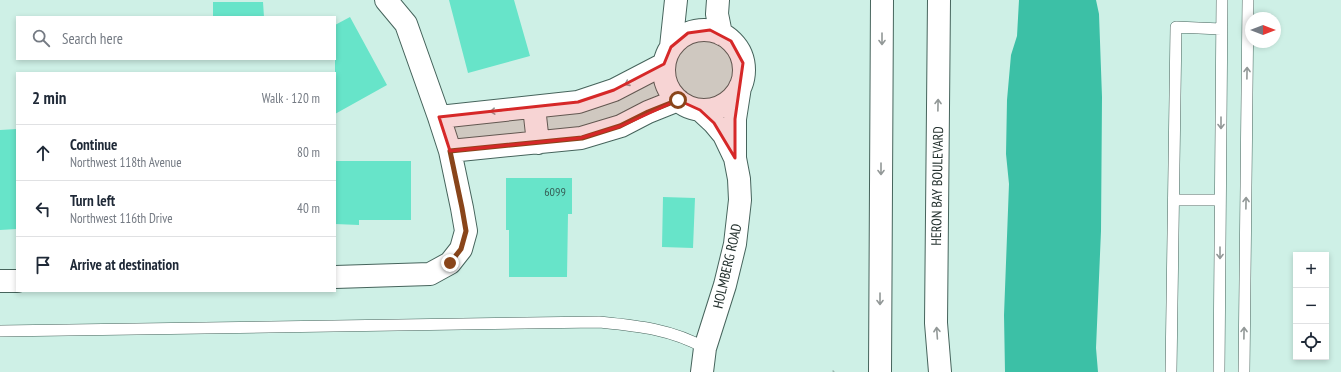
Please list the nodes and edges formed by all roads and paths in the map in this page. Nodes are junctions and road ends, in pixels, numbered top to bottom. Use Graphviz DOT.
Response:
graph roads {
  1 [pos="386,0"];
  2 [pos="676,0"];
  3 [pos="718,0"];
  4 [pos="882,0"];
  5 [pos="939,0"];
  6 [pos="1222,0"];
  7 [pos="1248,0"];
  8 [pos="1222,30"];
  9 [pos="721,34"];
  10 [pos="668,56"];
  11 [pos="740,87"];
  12 [pos="678,100"];
  13 [pos="534,107"];
  14 [pos="700,110"];
  15 [pos="439,116"];
  16 [pos="538,144"];
  17 [pos="450,151"];
  18 [pos="735,158"];
  19 [pos="1174,200"];
  20 [pos="1220,200"];
  21 [pos="336,277"];
  22 [pos="0,281"];
  23 [pos="16,281"];
  24 [pos="0,331"];
  25 [pos="705,348"];
  26 [pos="702,372"];
  27 [pos="880,372"];
  28 [pos="940,372"];
  29 [pos="1172,372"];
  30 [pos="1219,372"];
  31 [pos="1244,372"];
  1 -- 15 [label="street"];
  2 -- 10 [label="street"];
  3 -- 9 [label="street"];
  4 -- 27 [label="street, one-way"];
  28 -- 5 [label="street, HERON BAY BOULEVARD, one-way"];
  6 -- 8 [label="lane"];
  31 -- 7 [label="lane, one-way"];
  8 -- 19 [label="lane"];
  8 -- 20 [label="lane, one-way"];
  9 -- 10 [label="street"];
  9 -- 11 [label="street"];
  10 -- 12 [label="street"];
  10 -- 13 [label="street, one-way"];
  11 -- 14 [label="street"];
  11 -- 18 [label="street, HOLMBERG ROAD"];
  12 -- 14 [label="street"];
  12 -- 16 [label="street"];
  13 -- 15 [label="street, one-way"];
  13 -- 16 [label="street"];
  14 -- 18 [label="street, HOLMBERG ROAD"];
  15 -- 17 [label="street"];
  16 -- 17 [label="street"];
  17 -- 21 [label="street"];
  18 -- 25 [label="street, HOLMBERG ROAD"];
  19 -- 20 [label="lane"];
  19 -- 29 [label="lane"];
  20 -- 30 [label="lane, one-way"];
  22 -- 23 [label="street"];
  24 -- 25 [label="lane"];
  25 -- 26 [label="street, HOLMBERG ROAD"];
}
